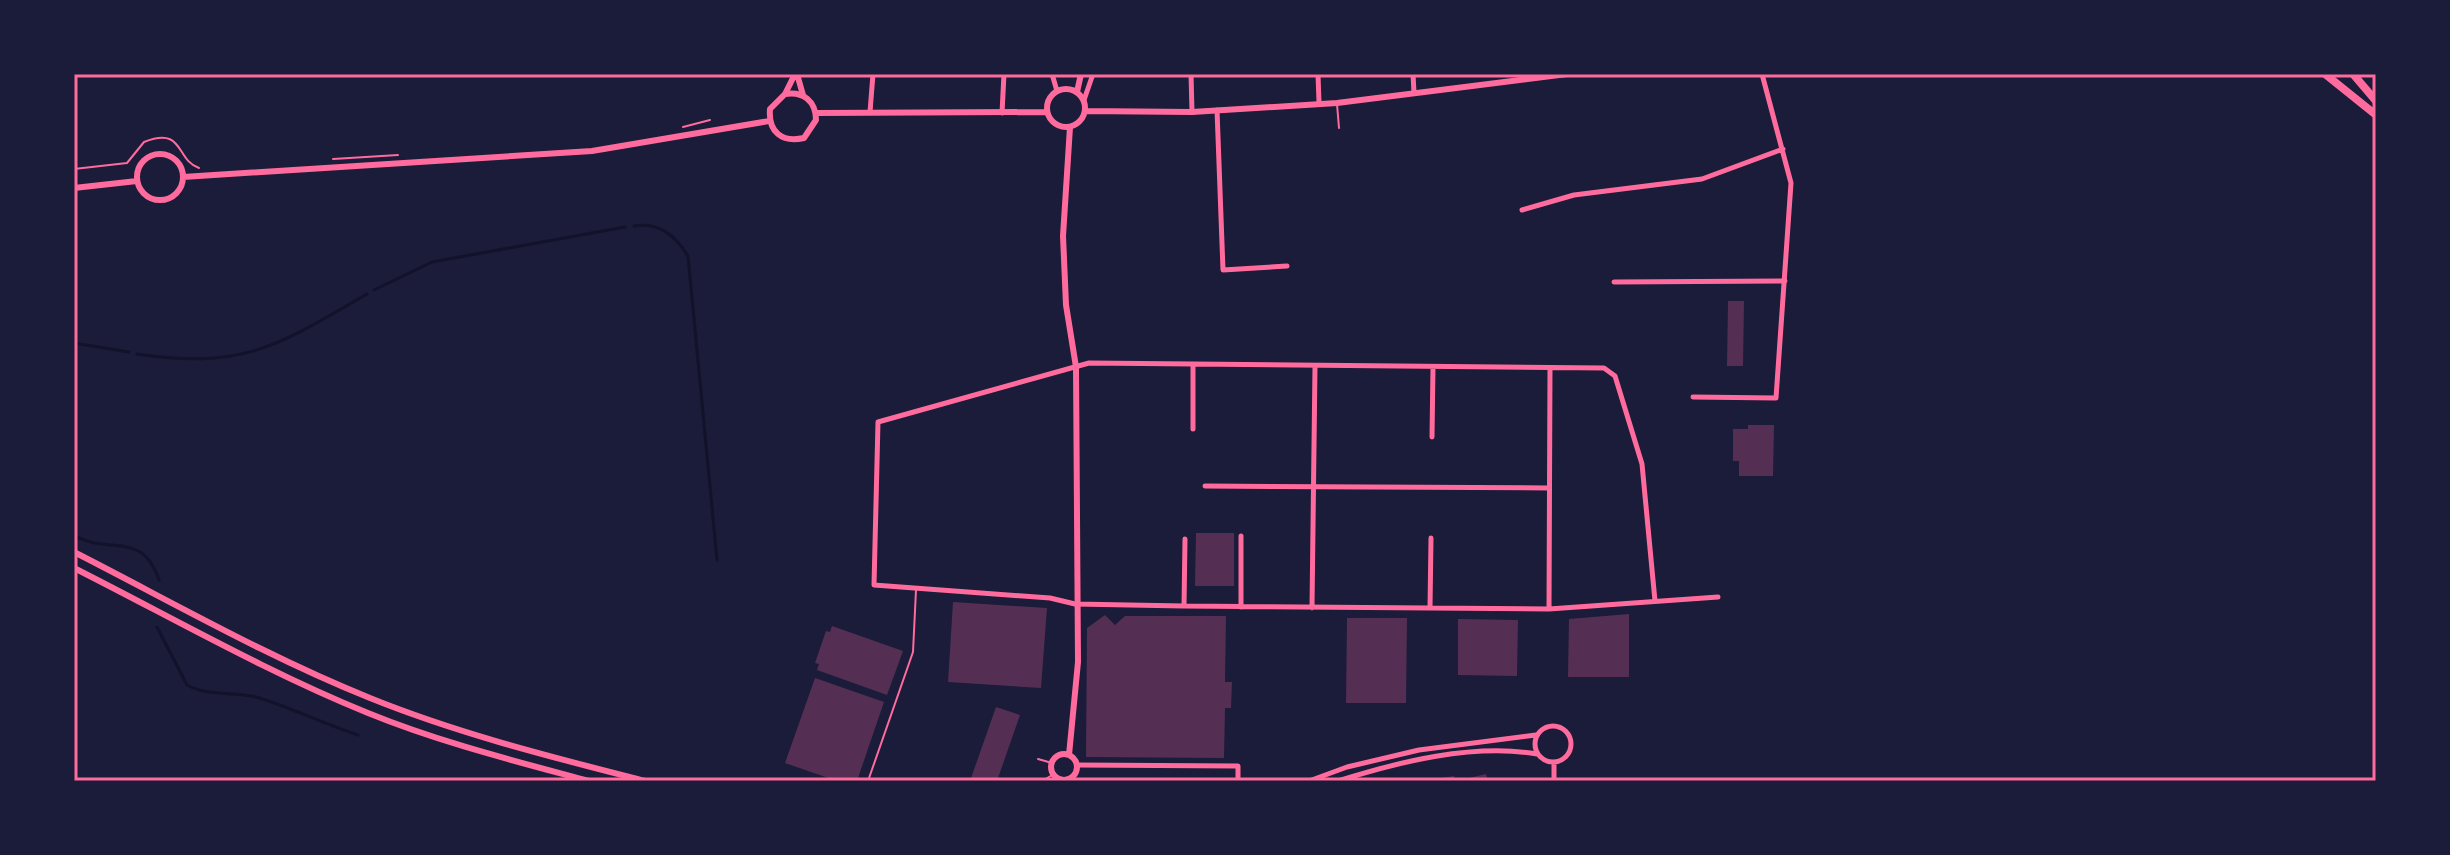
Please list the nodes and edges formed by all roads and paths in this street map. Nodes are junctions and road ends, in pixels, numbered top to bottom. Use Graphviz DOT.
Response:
graph roads {
  1 [pos="796,74"];
  2 [pos="873,74"];
  3 [pos="1004,74"];
  4 [pos="1052,74"];
  5 [pos="1081,74"];
  6 [pos="1093,74"];
  7 [pos="1191,74"];
  8 [pos="1318,74"];
  9 [pos="1413,74"];
  10 [pos="1567,74"];
  11 [pos="1762,74"];
  12 [pos="2325,74"];
  13 [pos="2353,74"];
  14 [pos="1527,76"];
  15 [pos="1057,91"];
  16 [pos="1077,92"];
  17 [pos="1414,93"];
  18 [pos="785,94"];
  19 [pos="803,95"];
  20 [pos="1084,100"];
  21 [pos="2376,101"];
  22 [pos="1319,102"];
  23 [pos="1337,103"];
  24 [pos="1217,110"];
  25 [pos="1085,111"];
  26 [pos="870,112"];
  27 [pos="1046,112"];
  28 [pos="1192,112"];
  29 [pos="816,113"];
  30 [pos="1002,114"];
  31 [pos="2376,115"];
  32 [pos="710,120"];
  33 [pos="769,121"];
  34 [pos="1070,127"];
  35 [pos="1339,128"];
  36 [pos="677,129"];
  37 [pos="1783,149"];
  38 [pos="400,155"];
  39 [pos="321,160"];
  40 [pos="207,168"];
  41 [pos="74,169"];
  42 [pos="183,177"];
  43 [pos="137,181"];
  44 [pos="74,188"];
  45 [pos="1522,210"];
  46 [pos="1287,266"];
  47 [pos="1785,281"];
  48 [pos="1614,282"];
  49 [pos="1193,365"];
  50 [pos="1315,366"];
  51 [pos="1076,367"];
  52 [pos="1433,367"];
  53 [pos="1550,368"];
  54 [pos="1693,397"];
  55 [pos="1193,429"];
  56 [pos="1432,437"];
  57 [pos="1205,486"];
  58 [pos="1313,486"];
  59 [pos="1549,488"];
  60 [pos="1241,536"];
  61 [pos="1431,538"];
  62 [pos="1185,539"];
  63 [pos="74,552"];
  64 [pos="74,568"];
  65 [pos="916,589"];
  66 [pos="1718,597"];
  67 [pos="1655,601"];
  68 [pos="1075,604"];
  69 [pos="1184,606"];
  70 [pos="1241,607"];
  71 [pos="1312,608"];
  72 [pos="1430,608"];
  73 [pos="1549,609"];
  74 [pos="1536,735"];
  75 [pos="540,754"];
  76 [pos="1537,754"];
  77 [pos="1069,755"];
  78 [pos="1038,759"];
  79 [pos="1554,762"];
  80 [pos="1052,763"];
  81 [pos="1077,765"];
  82 [pos="537,767"];
  83 [pos="1054,774"];
  84 [pos="1066,780"];
  85 [pos="589,781"];
  86 [pos="645,781"];
  87 [pos="868,781"];
  88 [pos="1042,781"];
  89 [pos="1113,781"];
  90 [pos="1168,781"];
  91 [pos="1238,781"];
  92 [pos="1309,781"];
  93 [pos="1338,781"];
  94 [pos="1554,781"];
  1 -- 18 [label="street"];
  1 -- 19 [label="street"];
  2 -- 26 [label="street"];
  3 -- 30 [label="street"];
  4 -- 15 [label="street"];
  5 -- 16 [label="street"];
  6 -- 20 [label="street"];
  7 -- 28 [label="street"];
  8 -- 22 [label="street"];
  9 -- 17 [label="street"];
  10 -- 14 [label="street"];
  11 -- 37 [label="street"];
  12 -- 31 [label="highway"];
  13 -- 21 [label="highway"];
  14 -- 17 [label="street"];
  15 -- 16 [label="street"];
  15 -- 27 [label="street"];
  16 -- 20 [label="street"];
  17 -- 23 [label="street"];
  18 -- 19 [label="street"];
  18 -- 33 [label="street"];
  19 -- 29 [label="street"];
  20 -- 25 [label="street"];
  22 -- 23 [label="street"];
  22 -- 24 [label="street"];
  23 -- 35 [label="lane"];
  24 -- 28 [label="street"];
  24 -- 46 [label="street"];
  25 -- 28 [label="street"];
  25 -- 34 [label="street"];
  26 -- 29 [label="street"];
  26 -- 30 [label="street"];
  27 -- 30 [label="street"];
  27 -- 34 [label="street"];
  29 -- 33 [label="street"];
  32 -- 36 [label="path"];
  33 -- 42 [label="street"];
  34 -- 51 [label="street"];
  37 -- 45 [label="street"];
  37 -- 47 [label="street"];
  38 -- 39 [label="path"];
  40 -- 41 [label="path"];
  42 -- 43 [label="street"];
  42 -- 43 [label="street"];
  43 -- 44 [label="street"];
  47 -- 48 [label="street"];
  47 -- 54 [label="street"];
  49 -- 50 [label="street"];
  49 -- 51 [label="street"];
  49 -- 55 [label="street"];
  50 -- 52 [label="street"];
  50 -- 58 [label="street"];
  51 -- 65 [label="street"];
  51 -- 68 [label="street"];
  52 -- 53 [label="street"];
  52 -- 56 [label="street"];
  53 -- 59 [label="street"];
  53 -- 67 [label="street"];
  57 -- 58 [label="street"];
  58 -- 59 [label="street"];
  58 -- 71 [label="street"];
  59 -- 73 [label="street"];
  60 -- 70 [label="street"];
  61 -- 72 [label="street"];
  62 -- 69 [label="street"];
  63 -- 75 [label="street"];
  64 -- 82 [label="street"];
  65 -- 68 [label="street"];
  65 -- 87 [label="lane"];
  66 -- 67 [label="street"];
  67 -- 73 [label="street"];
  68 -- 69 [label="street"];
  68 -- 77 [label="street"];
  69 -- 70 [label="street"];
  70 -- 71 [label="street"];
  71 -- 72 [label="street"];
  72 -- 73 [label="street"];
  74 -- 76 [label="street"];
  74 -- 79 [label="street"];
  74 -- 92 [label="street"];
  75 -- 82 [label="street"];
  75 -- 86 [label="street"];
  76 -- 79 [label="street"];
  76 -- 93 [label="street"];
  77 -- 80 [label="street"];
  77 -- 81 [label="street"];
  78 -- 80 [label="lane"];
  79 -- 94 [label="street"];
  80 -- 83 [label="street"];
  81 -- 84 [label="street"];
  81 -- 91 [label="street"];
  82 -- 85 [label="street"];
  83 -- 84 [label="street"];
  83 -- 88 [label="lane"];
  89 -- 90 [label="lane"];
}
